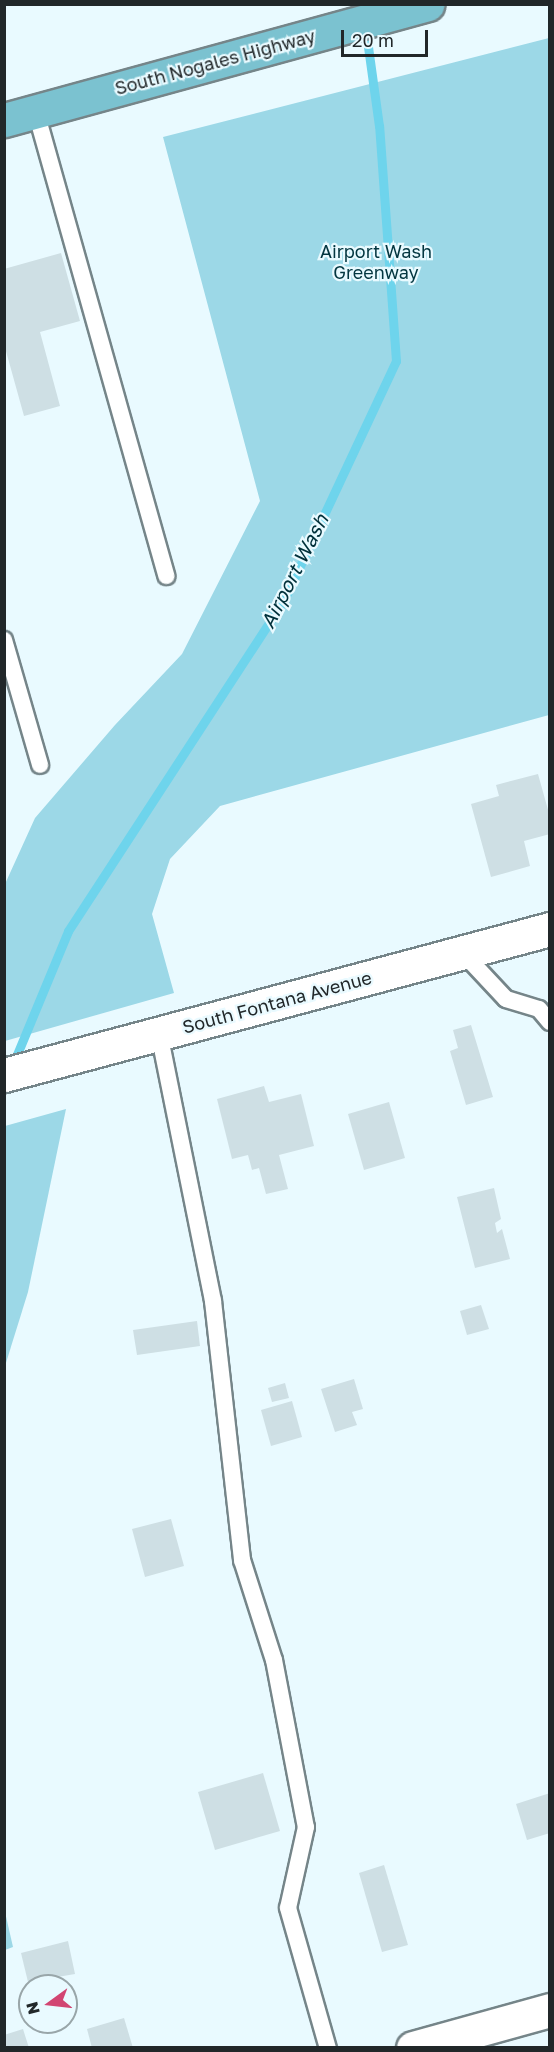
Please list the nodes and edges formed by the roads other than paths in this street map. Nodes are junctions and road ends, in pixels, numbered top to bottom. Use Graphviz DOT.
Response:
graph roads {
  1 [pos="427,4"];
  2 [pos="36,112"];
  3 [pos="4,120"];
  4 [pos="166,576"];
  5 [pos="4,640"];
  6 [pos="40,765"];
  7 [pos="549,929"];
  8 [pos="462,952"];
  9 [pos="549,1022"];
  10 [pos="159,1033"];
  11 [pos="4,1075"];
  12 [pos="549,2010"];
  13 [pos="328,2048"];
  14 [pos="413,2048"];
  1 -- 2 [label="main road, South Nogales Highway"];
  2 -- 3 [label="main road, South Nogales Highway"];
  2 -- 4 [label="lane"];
  5 -- 6 [label="lane"];
  7 -- 8 [label="street, South Fontana Avenue"];
  8 -- 9 [label="lane"];
  8 -- 10 [label="street, South Fontana Avenue"];
  10 -- 11 [label="street, South Fontana Avenue"];
  10 -- 13 [label="lane"];
  12 -- 14 [label="street"];
}
